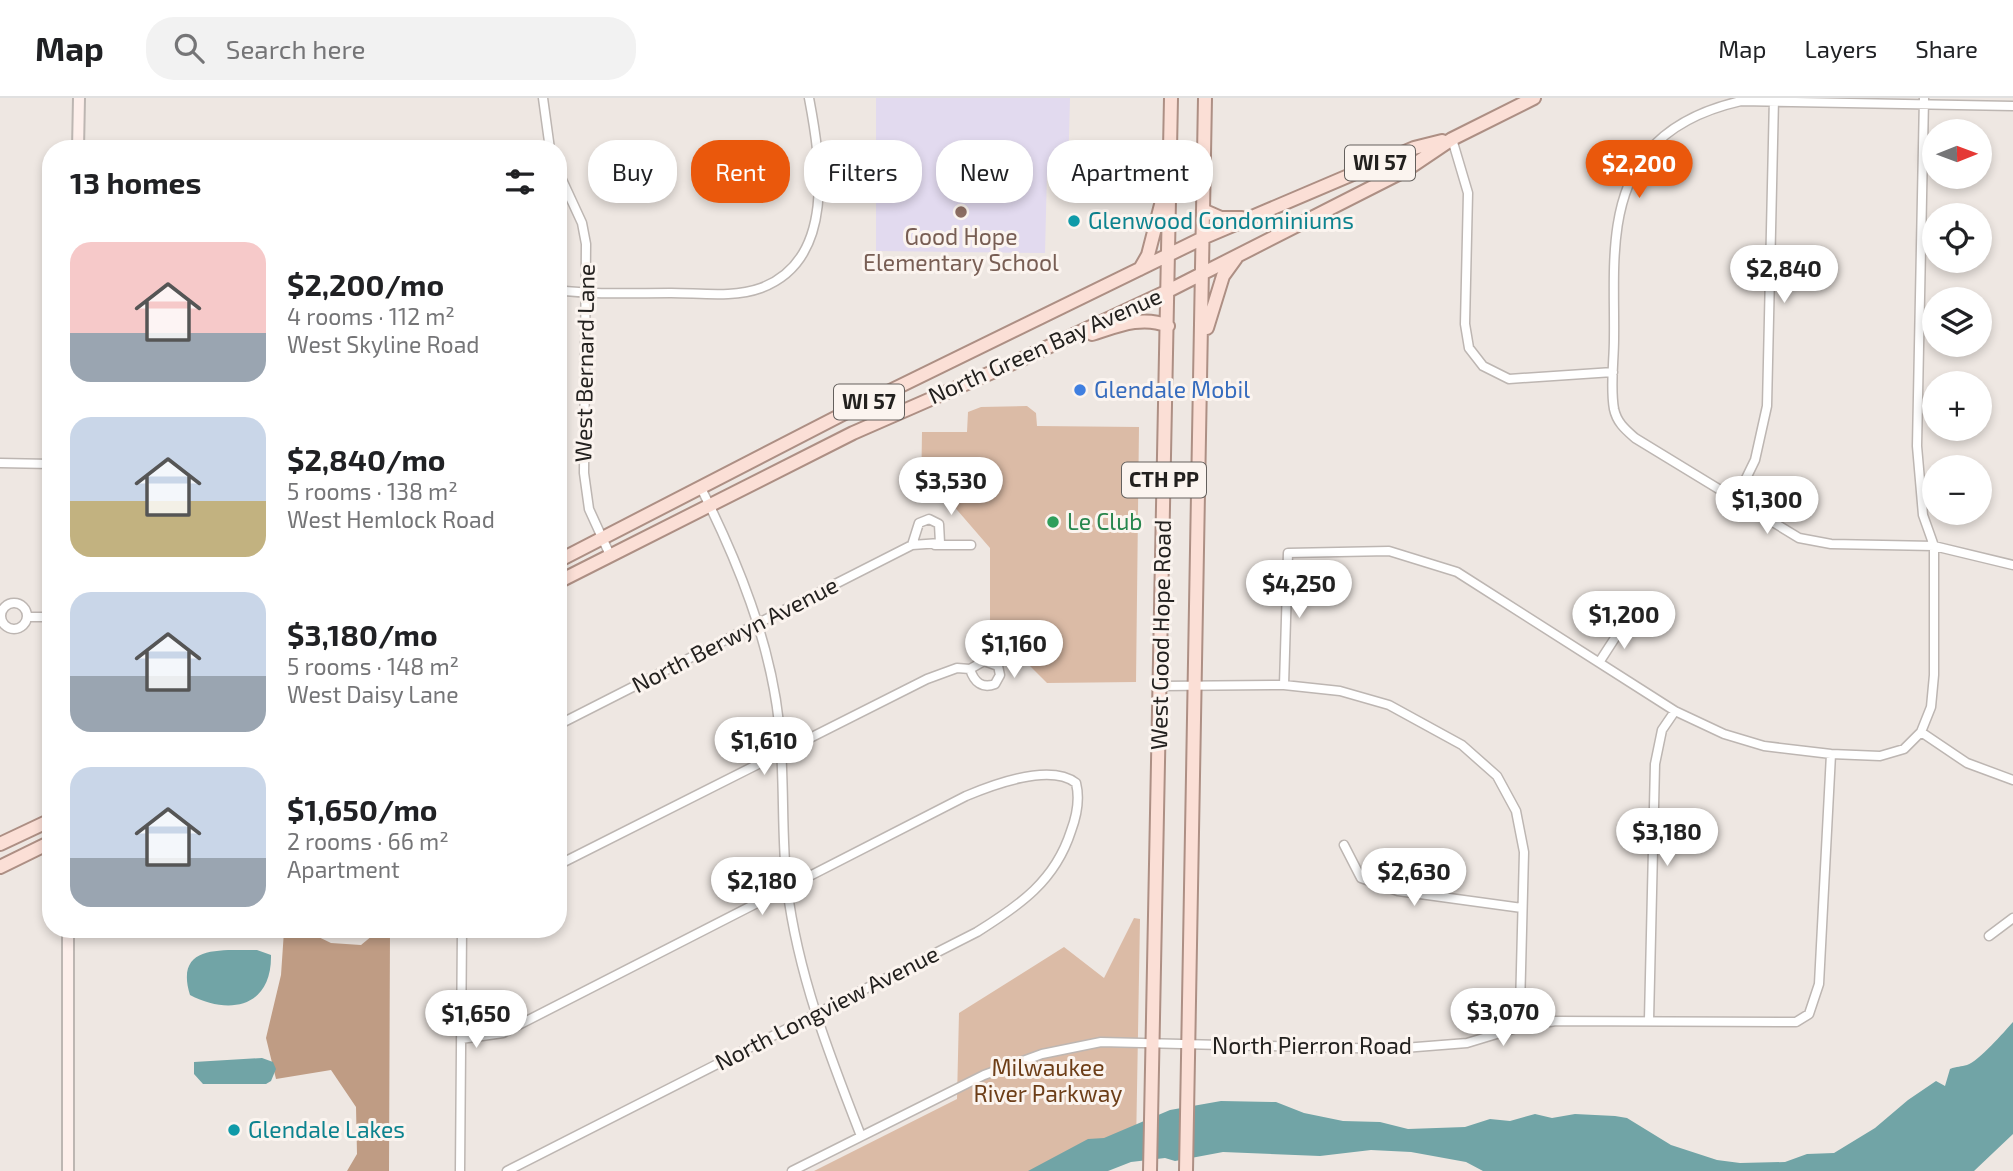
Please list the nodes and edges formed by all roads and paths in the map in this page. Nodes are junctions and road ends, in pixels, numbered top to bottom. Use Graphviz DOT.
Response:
graph roads {
  1 [pos="79,98"];
  2 [pos="543,98"];
  3 [pos="809,98"];
  4 [pos="1171,98"];
  5 [pos="1205,98"];
  6 [pos="1534,98"];
  7 [pos="1774,99"];
  8 [pos="1924,101"];
  9 [pos="2013,106"];
  10 [pos="1452,139"];
  11 [pos="78,140"];
  12 [pos="549,140"];
  13 [pos="1170,140"];
  14 [pos="567,190"];
  15 [pos="1162,203"];
  16 [pos="1169,203"];
  17 [pos="1205,211"];
  18 [pos="1253,217"];
  19 [pos="1205,237"];
  20 [pos="1241,253"];
  21 [pos="1168,256"];
  22 [pos="1139,271"];
  23 [pos="1204,272"];
  24 [pos="567,291"];
  25 [pos="1168,291"];
  26 [pos="586,293"];
  27 [pos="1168,326"];
  28 [pos="1202,342"];
  29 [pos="1045,349"];
  30 [pos="1613,372"];
  31 [pos="0,463"];
  32 [pos="42,464"];
  33 [pos="701,488"];
  34 [pos="1735,501"];
  35 [pos="709,506"];
  36 [pos="602,539"];
  37 [pos="912,545"];
  38 [pos="935,545"];
  39 [pos="971,545"];
  40 [pos="1934,546"];
  41 [pos="610,555"];
  42 [pos="567,556"];
  43 [pos="2013,565"];
  44 [pos="567,577"];
  45 [pos="27,617"];
  46 [pos="42,617"];
  47 [pos="757,623"];
  48 [pos="1624,624"];
  49 [pos="1600,661"];
  50 [pos="970,669"];
  51 [pos="1193,685"];
  52 [pos="1284,685"];
  53 [pos="1160,686"];
  54 [pos="1675,711"];
  55 [pos="567,720"];
  56 [pos="1921,732"];
  57 [pos="782,751"];
  58 [pos="1831,754"];
  59 [pos="2013,780"];
  60 [pos="42,824"];
  61 [pos="0,844"];
  62 [pos="1344,845"];
  63 [pos="42,846"];
  64 [pos="34,850"];
  65 [pos="42,851"];
  66 [pos="567,860"];
  67 [pos="0,867"];
  68 [pos="787,888"];
  69 [pos="1522,908"];
  70 [pos="2013,918"];
  71 [pos="1989,936"];
  72 [pos="68,938"];
  73 [pos="462,938"];
  74 [pos="814,1015"];
  75 [pos="1649,1020"];
  76 [pos="1523,1026"];
  77 [pos="461,1039"];
  78 [pos="1153,1043"];
  79 [pos="1188,1046"];
  80 [pos="861,1136"];
  81 [pos="1186,1170"];
  82 [pos="68,1171"];
  83 [pos="460,1171"];
  84 [pos="507,1171"];
  85 [pos="792,1171"];
  86 [pos="1150,1171"];
  1 -- 11 [label="street"];
  2 -- 12 [label="street"];
  3 -- 26 [label="street"];
  4 -- 13 [label="main road, West Good Hope Road / CTH PP"];
  5 -- 17 [label="main road, West Good Hope Road / CTH PP"];
  6 -- 10 [label="main road, North Green Bay Avenue / WI 57"];
  7 -- 8 [label="street"];
  7 -- 30 [label="street"];
  7 -- 34 [label="street"];
  8 -- 9 [label="street"];
  8 -- 40 [label="street"];
  10 -- 18 [label="main road, North Green Bay Avenue / WI 57"];
  10 -- 20 [label="main road, North Green Bay Avenue / WI 57"];
  10 -- 30 [label="street"];
  14 -- 26 [label="street, West Bernard Lane"];
  15 -- 22 [label="main road"];
  16 -- 21 [label="main road, West Good Hope Road / CTH PP"];
  17 -- 18 [label="main road"];
  17 -- 19 [label="main road, West Good Hope Road / CTH PP"];
  18 -- 19 [label="main road, North Green Bay Avenue / WI 57"];
  19 -- 21 [label="main road, North Green Bay Avenue / WI 57"];
  19 -- 23 [label="main road, West Good Hope Road / CTH PP"];
  20 -- 23 [label="main road, North Green Bay Avenue / WI 57"];
  20 -- 28 [label="main road"];
  21 -- 22 [label="main road, North Green Bay Avenue / WI 57"];
  21 -- 25 [label="main road, West Good Hope Road / CTH PP"];
  22 -- 33 [label="main road, North Green Bay Avenue / WI 57"];
  23 -- 25 [label="main road, North Green Bay Avenue / WI 57"];
  23 -- 28 [label="main road, West Good Hope Road / CTH PP"];
  24 -- 26 [label="street"];
  25 -- 27 [label="main road, West Good Hope Road / CTH PP"];
  25 -- 29 [label="main road, North Green Bay Avenue / WI 57"];
  26 -- 36 [label="street, West Bernard Lane"];
  27 -- 29 [label="main road"];
  27 -- 53 [label="main road, West Good Hope Road / CTH PP"];
  28 -- 51 [label="main road, West Good Hope Road / CTH PP"];
  29 -- 35 [label="main road, North Green Bay Avenue / WI 57"];
  30 -- 34 [label="street"];
  31 -- 32 [label="street"];
  33 -- 35 [label="street"];
  33 -- 36 [label="main road, North Green Bay Avenue / WI 57"];
  34 -- 40 [label="street"];
  35 -- 41 [label="main road, North Green Bay Avenue / WI 57"];
  35 -- 47 [label="street"];
  36 -- 41 [label="street, West Bernard Lane"];
  36 -- 42 [label="main road, North Green Bay Avenue / WI 57"];
  37 -- 38 [label="street, North Berwyn Avenue"];
  37 -- 38 [label="street, North Berwyn Avenue"];
  37 -- 47 [label="street, North Berwyn Avenue"];
  38 -- 39 [label="street, North Berwyn Avenue"];
  40 -- 43 [label="street"];
  40 -- 56 [label="street"];
  41 -- 44 [label="main road, North Green Bay Avenue / WI 57"];
  45 -- 46 [label="street"];
  47 -- 55 [label="street, North Berwyn Avenue"];
  47 -- 57 [label="street"];
  48 -- 49 [label="street"];
  49 -- 52 [label="street"];
  49 -- 54 [label="street"];
  50 -- 57 [label="street"];
  51 -- 52 [label="street"];
  51 -- 53 [label="street"];
  51 -- 79 [label="main road, West Good Hope Road / CTH PP"];
  52 -- 69 [label="street"];
  53 -- 78 [label="main road, West Good Hope Road / CTH PP"];
  54 -- 58 [label="street"];
  54 -- 75 [label="street"];
  56 -- 58 [label="street"];
  56 -- 59 [label="street"];
  57 -- 66 [label="street"];
  57 -- 68 [label="street"];
  58 -- 75 [label="street, North Pierron Road"];
  60 -- 61 [label="main road"];
  62 -- 69 [label="street"];
  63 -- 64 [label="main road"];
  64 -- 65 [label="main road"];
  64 -- 67 [label="main road"];
  68 -- 74 [label="street"];
  68 -- 74 [label="street, North Longview Avenue"];
  68 -- 77 [label="street"];
  69 -- 76 [label="street"];
  70 -- 71 [label="street"];
  72 -- 82 [label="street"];
  73 -- 77 [label="street"];
  74 -- 80 [label="street"];
  74 -- 84 [label="street, North Longview Avenue"];
  75 -- 76 [label="street, North Pierron Road"];
  76 -- 79 [label="street, North Pierron Road"];
  77 -- 83 [label="street"];
  78 -- 79 [label="street, North Pierron Road"];
  78 -- 80 [label="street, North Pierron Road"];
  78 -- 86 [label="main road, West Good Hope Road"];
  79 -- 81 [label="main road, West Good Hope Road"];
  80 -- 85 [label="street, North Pierron Road"];
}
